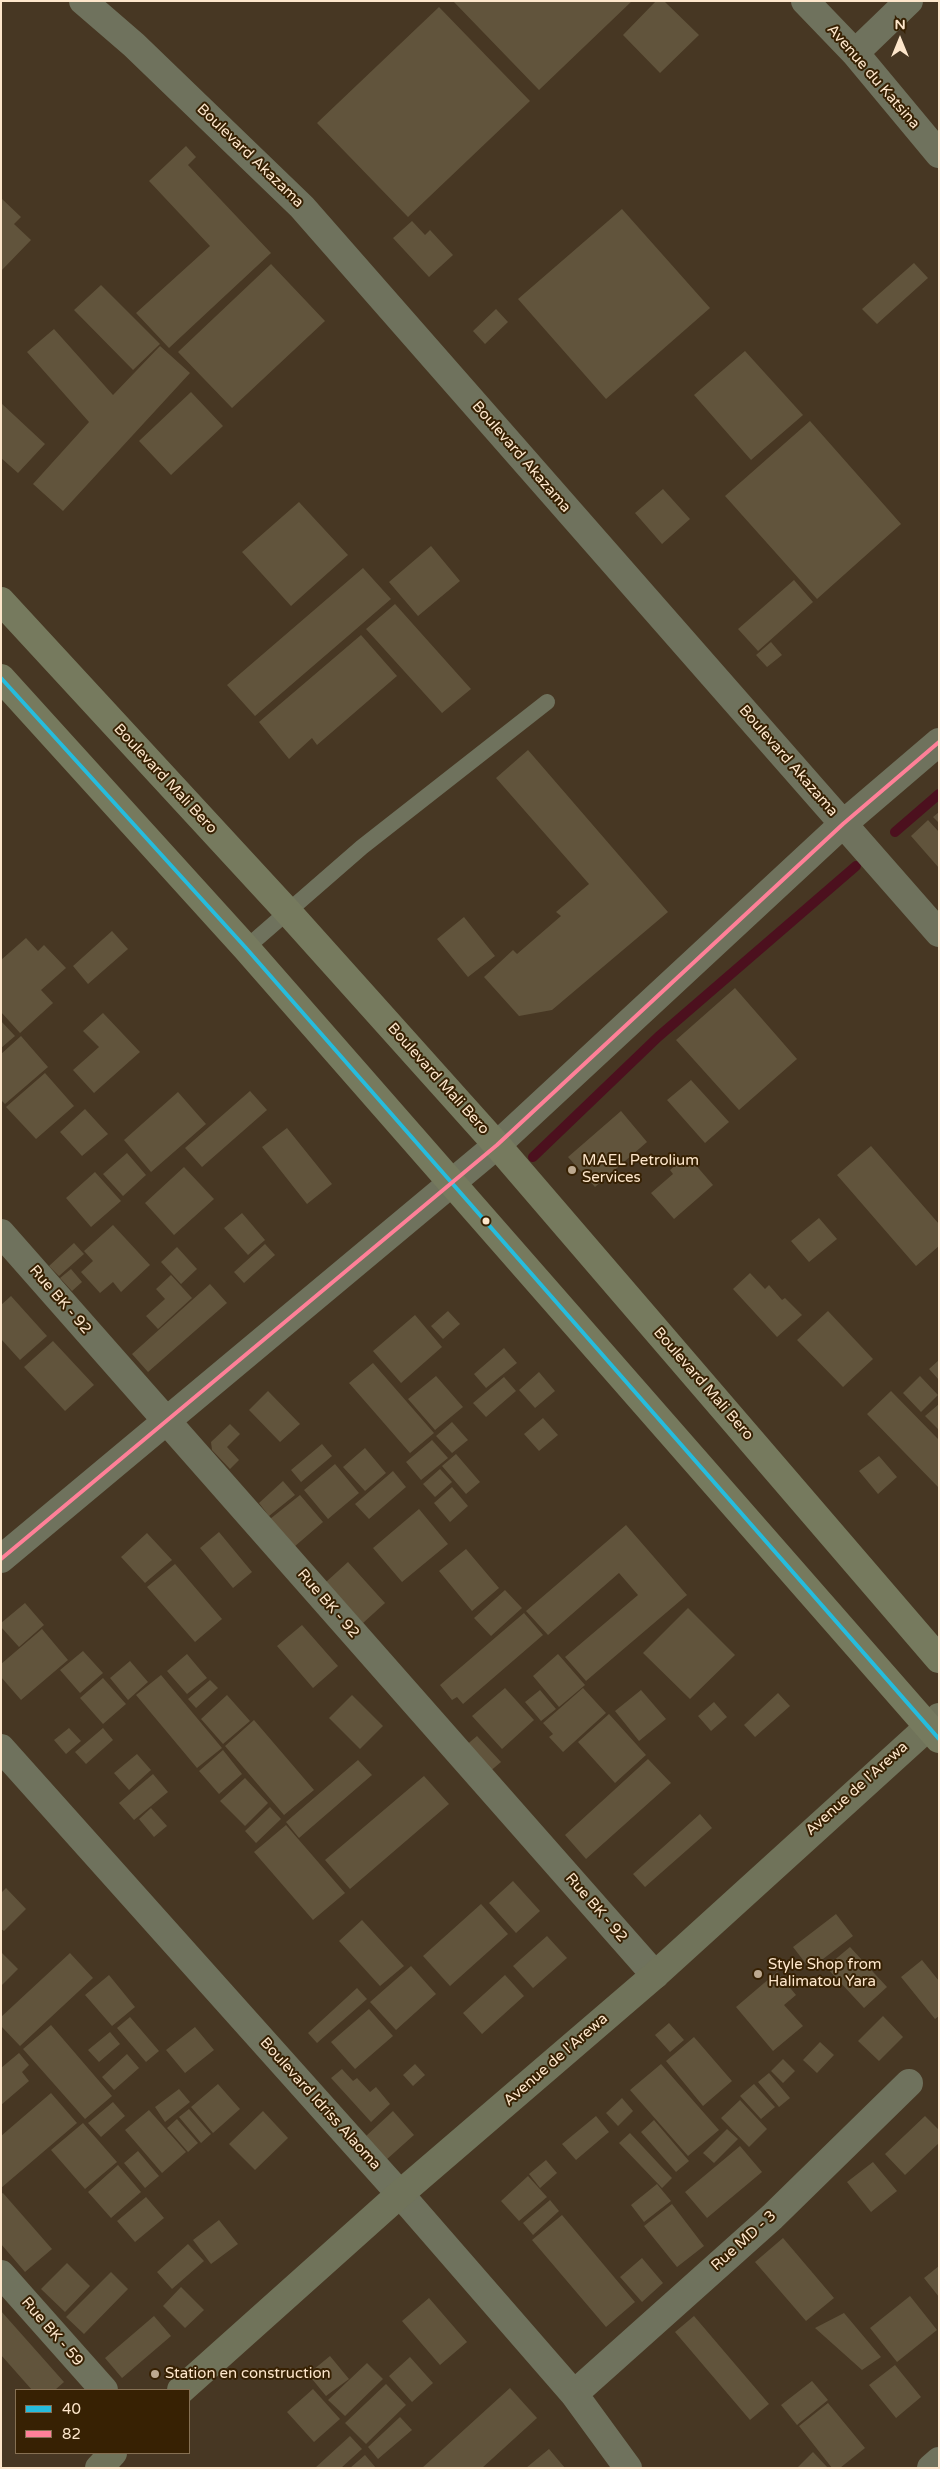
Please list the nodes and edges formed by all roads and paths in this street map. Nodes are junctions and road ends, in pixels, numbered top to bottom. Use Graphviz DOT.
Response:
graph roads {
  1 [pos="83,1"];
  2 [pos="805,1"];
  3 [pos="909,1"];
  4 [pos="855,53"];
  5 [pos="939,154"];
  6 [pos="1,601"];
  7 [pos="1,678"];
  8 [pos="547,702"];
  9 [pos="939,742"];
  10 [pos="843,824"];
  11 [pos="288,912"];
  12 [pos="939,933"];
  13 [pos="246,948"];
  14 [pos="498,1145"];
  15 [pos="451,1182"];
  16 [pos="1,1233"];
  17 [pos="166,1421"];
  18 [pos="1,1559"];
  19 [pos="939,1659"];
  20 [pos="935,1727"];
  21 [pos="1,1748"];
  22 [pos="655,1975"];
  23 [pos="909,2083"];
  24 [pos="400,2194"];
  25 [pos="1,2274"];
  26 [pos="103,2389"];
  27 [pos="182,2389"];
  28 [pos="574,2394"];
  29 [pos="112,2454"];
  30 [pos="939,2461"];
  31 [pos="99,2468"];
  32 [pos="628,2468"];
  33 [pos="931,2468"];
  1 -- 10 [label="street, Boulevard Akazama"];
  2 -- 4 [label="street, Avenue du Katsina"];
  3 -- 4 [label="street"];
  4 -- 5 [label="street, Avenue du Katsina"];
  6 -- 11 [label="main road, Boulevard Mali Bero"];
  7 -- 13 [label="main road"];
  8 -- 11 [label="lane"];
  9 -- 10 [label="street"];
  10 -- 12 [label="street, Boulevard Akazama"];
  10 -- 14 [label="street"];
  11 -- 13 [label="lane"];
  11 -- 14 [label="main road, Boulevard Mali Bero"];
  13 -- 15 [label="main road"];
  14 -- 15 [label="street"];
  14 -- 19 [label="main road, Boulevard Mali Bero"];
  15 -- 17 [label="street"];
  15 -- 20 [label="main road"];
  16 -- 17 [label="street, Rue BK - 92"];
  17 -- 18 [label="street"];
  17 -- 22 [label="street, Rue BK - 92"];
  20 -- 22 [label="street, Avenue de l'Arewa"];
  21 -- 24 [label="street, Boulevard Idriss Alaoma"];
  22 -- 24 [label="street, Avenue de l'Arewa"];
  23 -- 28 [label="street, Rue MD - 3"];
  24 -- 27 [label="street, Avenue de l'Arewa"];
  24 -- 28 [label="street, Boulevard Idriss Alaoma"];
  25 -- 26 [label="street, Rue BK - 59"];
  28 -- 32 [label="street, Boulevard Idriss Alaoma"];
  29 -- 31 [label="street"];
  30 -- 33 [label="street"];
}
